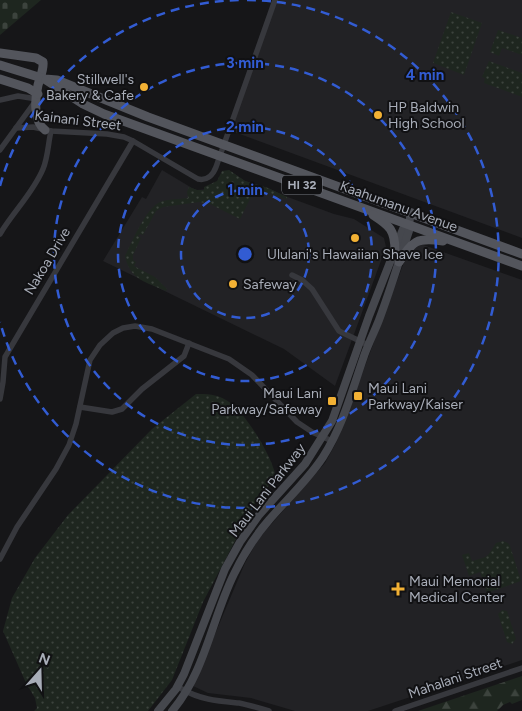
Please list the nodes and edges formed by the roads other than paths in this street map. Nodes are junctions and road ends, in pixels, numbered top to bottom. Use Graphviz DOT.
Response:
graph roads {
  1 [pos="275,0"];
  2 [pos="0,53"];
  3 [pos="0,65"];
  4 [pos="0,79"];
  5 [pos="46,80"];
  6 [pos="37,94"];
  7 [pos="0,100"];
  8 [pos="122,106"];
  9 [pos="104,114"];
  10 [pos="128,122"];
  11 [pos="16,128"];
  12 [pos="48,131"];
  13 [pos="133,141"];
  14 [pos="224,144"];
  15 [pos="0,150"];
  16 [pos="220,156"];
  17 [pos="360,206"];
  18 [pos="411,212"];
  19 [pos="409,224"];
  20 [pos="0,234"];
  21 [pos="461,244"];
  22 [pos="395,251"];
  23 [pos="522,254"];
  24 [pos="398,262"];
  25 [pos="522,266"];
  26 [pos="292,275"];
  27 [pos="189,343"];
  28 [pos="364,343"];
  29 [pos="4,358"];
  30 [pos="0,363"];
  31 [pos="0,399"];
  32 [pos="80,407"];
  33 [pos="323,437"];
  34 [pos="332,441"];
  35 [pos="0,559"];
  36 [pos="522,668"];
  37 [pos="177,686"];
  38 [pos="186,692"];
  39 [pos="158,711"];
  40 [pos="172,711"];
  41 [pos="269,711"];
  42 [pos="395,711"];
  1 -- 14 [label="street, Kainani Street"];
  2 -- 6 [label="main road"];
  3 -- 5 [label="main road, Kaahumanu Avenue / HI 32"];
  4 -- 6 [label="main road"];
  5 -- 8 [label="main road, Kaahumanu Avenue / HI 32"];
  5 -- 9 [label="main road, Kaahumanu Avenue / HI 32"];
  6 -- 7 [label="street"];
  6 -- 11 [label="street"];
  6 -- 12 [label="main road"];
  8 -- 9 [label="main road"];
  8 -- 10 [label="main road"];
  8 -- 14 [label="main road, Kaahumanu Avenue / HI 32"];
  9 -- 10 [label="main road, Kaahumanu Avenue / HI 32"];
  10 -- 16 [label="main road, Kaahumanu Avenue / HI 32"];
  11 -- 12 [label="street, Kainani Street"];
  11 -- 15 [label="street"];
  12 -- 13 [label="street, Kainani Street"];
  12 -- 20 [label="street"];
  13 -- 16 [label="street, Kainani Street"];
  13 -- 29 [label="street, Nakoa Drive"];
  14 -- 16 [label="street, Kainani Street"];
  14 -- 18 [label="main road, Kaahumanu Avenue / HI 32"];
  16 -- 17 [label="main road, Kaahumanu Avenue / HI 32"];
  17 -- 19 [label="main road, Kaahumanu Avenue / HI 32"];
  17 -- 22 [label="main road"];
  18 -- 19 [label="main road, Maui Lani Parkway"];
  18 -- 23 [label="main road, Kaahumanu Avenue / HI 32"];
  19 -- 21 [label="main road, Kaahumanu Avenue / HI 32"];
  19 -- 22 [label="main road, Maui Lani Parkway"];
  19 -- 24 [label="main road, Maui Lani Parkway"];
  21 -- 24 [label="main road"];
  21 -- 25 [label="main road, Kaahumanu Avenue / HI 32"];
  22 -- 28 [label="main road, Maui Lani Parkway"];
  24 -- 28 [label="main road, Maui Lani Parkway"];
  26 -- 28 [label="street"];
  27 -- 32 [label="street"];
  27 -- 32 [label="street"];
  27 -- 33 [label="street"];
  28 -- 33 [label="main road, Maui Lani Parkway"];
  28 -- 34 [label="main road, Maui Lani Parkway"];
  29 -- 30 [label="street"];
  29 -- 31 [label="street, Nakoa Drive"];
  32 -- 35 [label="street"];
  33 -- 34 [label="street"];
  33 -- 37 [label="main road, Maui Lani Parkway"];
  34 -- 38 [label="main road, Maui Lani Parkway"];
  36 -- 42 [label="street, Mahalani Street"];
  37 -- 38 [label="street"];
  37 -- 39 [label="main road, Maui Lani Parkway"];
  38 -- 40 [label="main road, Maui Lani Parkway"];
  38 -- 41 [label="street"];
}
